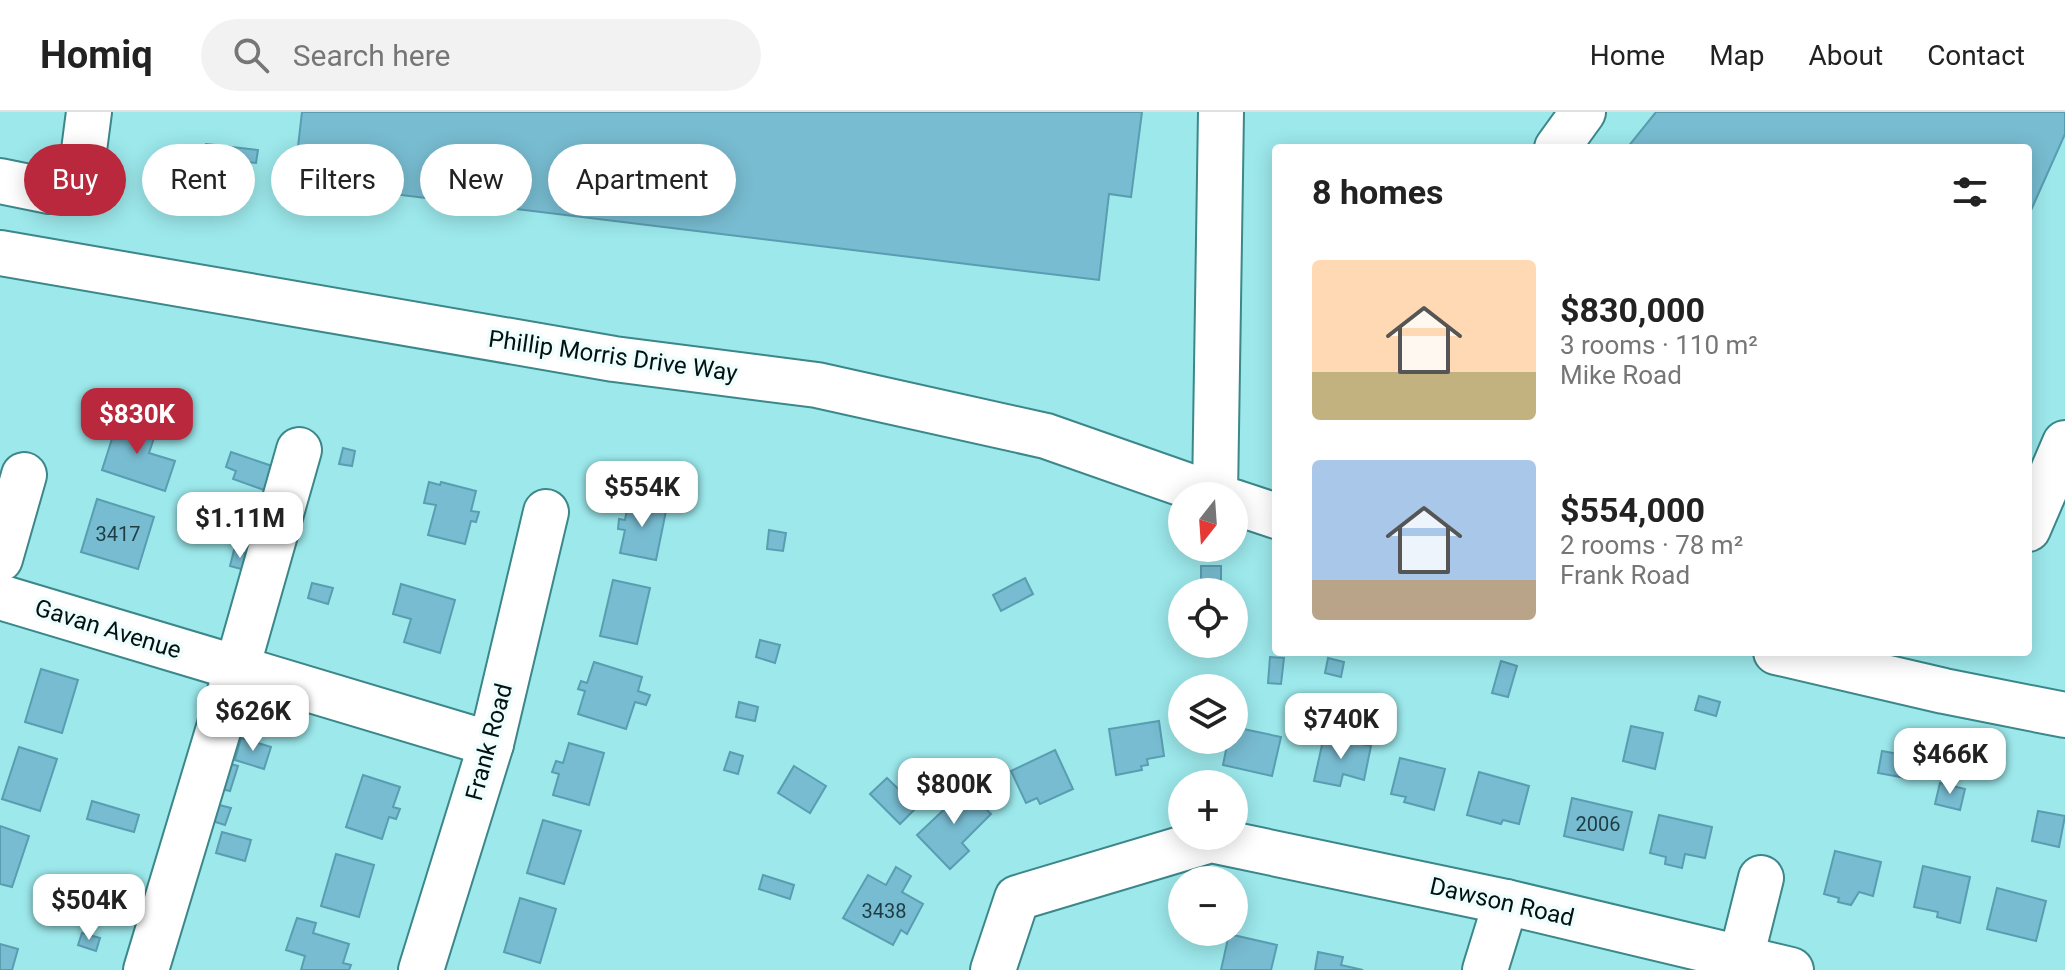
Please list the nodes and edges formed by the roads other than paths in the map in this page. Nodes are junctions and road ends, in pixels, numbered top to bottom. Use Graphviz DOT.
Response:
graph roads {
  1 [pos="89,112"];
  2 [pos="1221,112"];
  3 [pos="1583,112"];
  4 [pos="1560,144"];
  5 [pos="0,181"];
  6 [pos="0,253"];
  7 [pos="2065,443"];
  8 [pos="299,450"];
  9 [pos="24,475"];
  10 [pos="1176,482"];
  11 [pos="1216,482"];
  12 [pos="1248,507"];
  13 [pos="546,512"];
  14 [pos="1272,515"];
  15 [pos="2032,520"];
  16 [pos="0,559"];
  17 [pos="0,597"];
  18 [pos="1793,656"];
  19 [pos="237,668"];
  20 [pos="2065,715"];
  21 [pos="491,744"];
  22 [pos="1761,878"];
  23 [pos="1506,902"];
  24 [pos="1741,958"];
  25 [pos="146,970"];
  26 [pos="421,970"];
  27 [pos="993,970"];
  28 [pos="1485,970"];
  29 [pos="1791,970"];
  1 -- 5 [label="street"];
  2 -- 11 [label="street"];
  3 -- 4 [label="street"];
  6 -- 10 [label="street, Phillip Morris Drive Way"];
  7 -- 15 [label="street"];
  8 -- 19 [label="street"];
  9 -- 16 [label="street"];
  12 -- 14 [label="street"];
  13 -- 21 [label="street, Frank Road"];
  17 -- 19 [label="street, Gavan Avenue"];
  18 -- 20 [label="street"];
  19 -- 21 [label="street, Gavan Avenue"];
  19 -- 25 [label="street"];
  21 -- 26 [label="street, Frank Road"];
  22 -- 24 [label="street"];
  23 -- 24 [label="street, Dawson Road"];
  23 -- 27 [label="street, Dawson Road"];
  23 -- 28 [label="street"];
  24 -- 29 [label="street, Dawson Road"];
}
